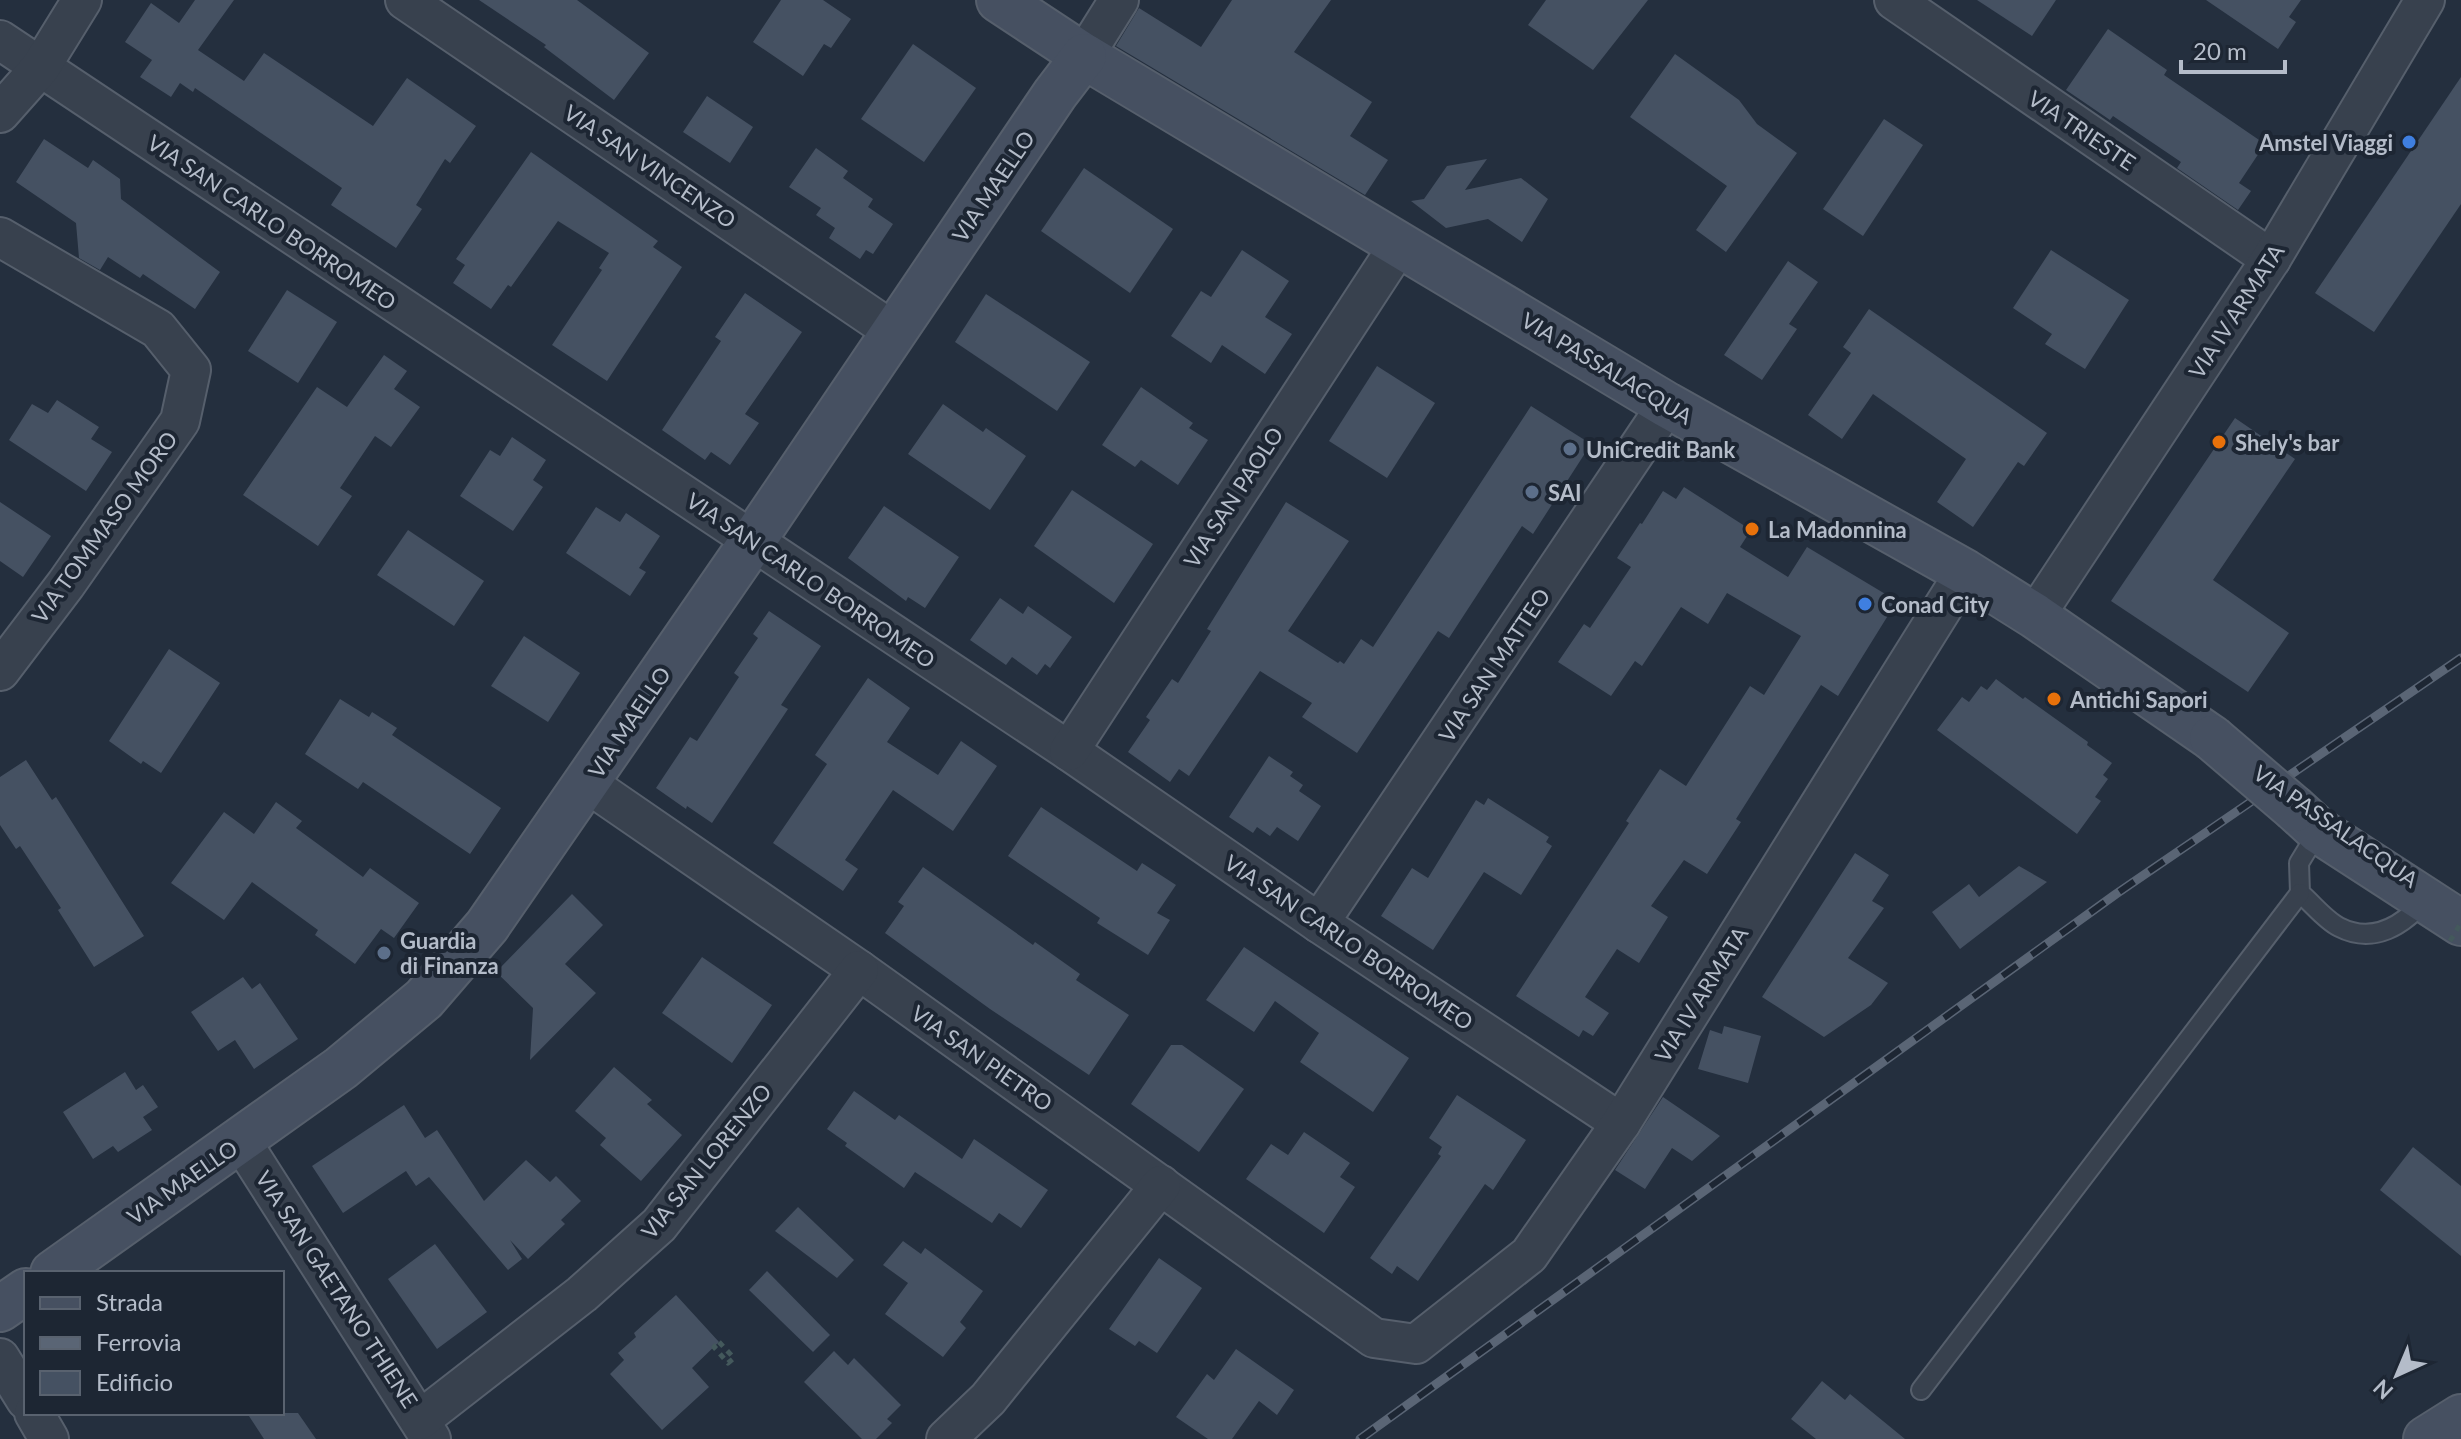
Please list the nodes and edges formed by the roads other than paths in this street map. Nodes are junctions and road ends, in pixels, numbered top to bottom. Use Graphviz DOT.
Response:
graph roads {
  1 [pos="82,0"];
  2 [pos="405,0"];
  3 [pos="999,0"];
  4 [pos="1119,0"];
  5 [pos="1894,0"];
  6 [pos="2425,0"];
  7 [pos="0,40"];
  8 [pos="1084,56"];
  9 [pos="40,68"];
  10 [pos="0,113"];
  11 [pos="0,237"];
  12 [pos="1399,245"];
  13 [pos="2271,259"];
  14 [pos="894,332"];
  15 [pos="1667,405"];
  16 [pos="752,542"];
  17 [pos="1965,572"];
  18 [pos="2035,616"];
  19 [pos="0,671"];
  20 [pos="1069,751"];
  21 [pos="587,783"];
  22 [pos="2310,816"];
  23 [pos="2300,893"];
  24 [pos="2448,916"];
  25 [pos="1319,923"];
  26 [pos="859,970"];
  27 [pos="1621,1123"];
  28 [pos="241,1141"];
  29 [pos="1161,1185"];
  30 [pos="56,1271"];
  31 [pos="24,1292"];
  32 [pos="0,1309"];
  33 [pos="1374,1338"];
  34 [pos="0,1358"];
  35 [pos="1921,1390"];
  36 [pos="24,1397"];
  37 [pos="35,1415"];
  38 [pos="2461,1417"];
  39 [pos="425,1429"];
  40 [pos="49,1439"];
  41 [pos="946,1439"];
  42 [pos="2426,1439"];
  1 -- 9 [label="street"];
  2 -- 14 [label="street, VIA SAN VINCENZO"];
  3 -- 8 [label="street, VIA PASSALACQUA"];
  4 -- 8 [label="street"];
  5 -- 13 [label="street, VIA TRIESTE"];
  6 -- 13 [label="street, VIA IV ARMATA"];
  7 -- 9 [label="street, VIA SAN CARLO BORROMEO"];
  8 -- 12 [label="street, VIA PASSALACQUA"];
  8 -- 14 [label="street, VIA MAELLO"];
  9 -- 10 [label="street"];
  9 -- 16 [label="street, VIA SAN CARLO BORROMEO"];
  11 -- 19 [label="street, VIA TOMMASO MORO"];
  12 -- 15 [label="street, VIA PASSALACQUA"];
  12 -- 20 [label="street, VIA SAN PAOLO"];
  13 -- 18 [label="street, VIA IV ARMATA"];
  14 -- 16 [label="street, VIA MAELLO"];
  15 -- 17 [label="street, VIA PASSALACQUA"];
  15 -- 25 [label="street, VIA SAN MATTEO"];
  16 -- 20 [label="street, VIA SAN CARLO BORROMEO"];
  16 -- 21 [label="street, VIA MAELLO"];
  17 -- 18 [label="street, VIA PASSALACQUA"];
  17 -- 27 [label="street, VIA IV ARMATA"];
  18 -- 22 [label="street, VIA PASSALACQUA, bridge"];
  20 -- 25 [label="street, VIA SAN CARLO BORROMEO"];
  21 -- 26 [label="street, VIA SAN PIETRO"];
  21 -- 28 [label="street, VIA MAELLO"];
  22 -- 23 [label="lane"];
  22 -- 24 [label="street, VIA PASSALACQUA"];
  23 -- 24 [label="lane"];
  23 -- 35 [label="lane"];
  25 -- 27 [label="street, VIA SAN CARLO BORROMEO"];
  26 -- 29 [label="street, VIA SAN PIETRO"];
  26 -- 39 [label="street, VIA SAN LORENZO"];
  27 -- 33 [label="street, VIA IV ARMATA"];
  28 -- 30 [label="street, VIA MAELLO"];
  28 -- 39 [label="street, VIA SAN GAETANO THIENE"];
  29 -- 33 [label="street, VIA SAN PIETRO"];
  29 -- 41 [label="street"];
  31 -- 32 [label="street"];
  34 -- 36 [label="street"];
  37 -- 40 [label="street"];
  38 -- 42 [label="street"];
}
